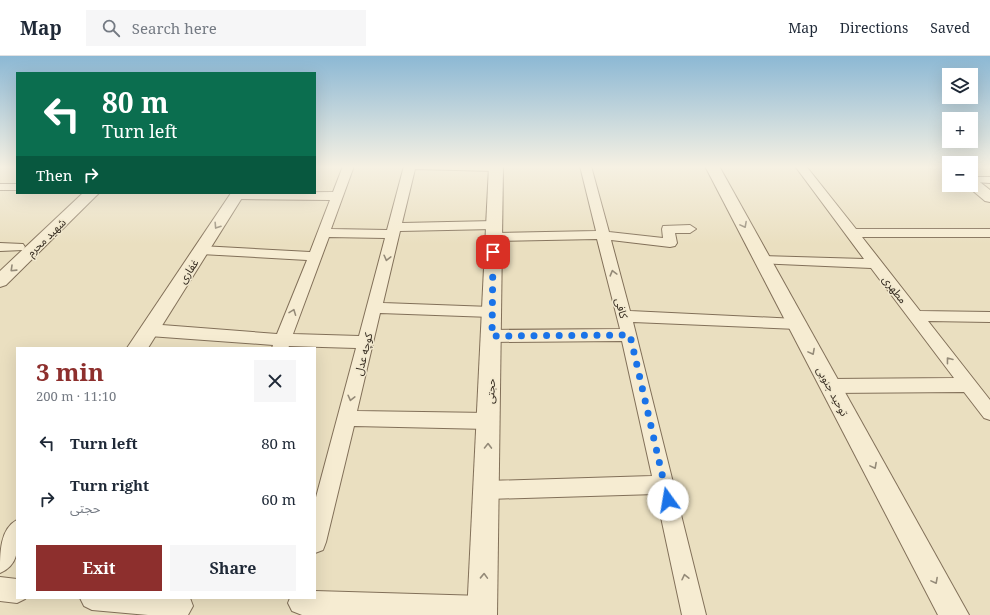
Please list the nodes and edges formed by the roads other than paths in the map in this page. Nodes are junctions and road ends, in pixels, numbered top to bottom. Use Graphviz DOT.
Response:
graph roads {
  1 [pos="339,192"];
  2 [pos="403,192"];
  3 [pos="495,192"];
  4 [pos="591,192"];
  5 [pos="726,192"];
  6 [pos="820,192"];
  7 [pos="91,194"];
  8 [pos="238,194"];
  9 [pos="337,196"];
  10 [pos="690,229"];
  11 [pos="394,230"];
  12 [pos="494,231"];
  13 [pos="323,233"];
  14 [pos="851,233"];
  15 [pos="990,233"];
  16 [pos="602,235"];
  17 [pos="0,246"];
  18 [pos="18,247"];
  19 [pos="201,250"];
  20 [pos="315,256"];
  21 [pos="762,260"];
  22 [pos="875,264"];
  23 [pos="0,281"];
  24 [pos="374,308"];
  25 [pos="491,312"];
  26 [pos="624,316"];
  27 [pos="915,316"];
  28 [pos="990,317"];
  29 [pos="797,324"];
  30 [pos="149,330"];
  31 [pos="630,335"];
  32 [pos="492,336"];
  33 [pos="366,342"];
  34 [pos="281,344"];
  35 [pos="138,347"];
  36 [pos="969,385"];
  37 [pos="830,386"];
  38 [pos="990,412"];
  39 [pos="346,418"];
  40 [pos="488,421"];
  41 [pos="664,485"];
  42 [pos="488,490"];
  43 [pos="318,520"];
  44 [pos="16,535"];
  45 [pos="316,535"];
  46 [pos="0,559"];
  47 [pos="0,590"];
  48 [pos="16,591"];
  49 [pos="103,599"];
  50 [pos="299,605"];
  51 [pos="181,606"];
  52 [pos="483,612"];
  53 [pos="694,615"];
  54 [pos="954,615"];
  1 -- 9 [label="street"];
  2 -- 11 [label="street, کوچه عدل"];
  3 -- 12 [label="street, حجتی"];
  4 -- 16 [label="street, کافی"];
  5 -- 21 [label="street, توحید جنوبی, one-way"];
  6 -- 14 [label="street, مطهری"];
  7 -- 23 [label="street, شهید محرم, one-way"];
  8 -- 9 [label="street"];
  8 -- 19 [label="street, غفاری, one-way"];
  9 -- 13 [label="street"];
  10 -- 16 [label="street"];
  11 -- 12 [label="street"];
  11 -- 13 [label="street"];
  11 -- 24 [label="street, کوچه عدل, one-way"];
  12 -- 16 [label="street"];
  12 -- 25 [label="street, حجتی"];
  13 -- 20 [label="street"];
  14 -- 15 [label="street"];
  14 -- 22 [label="street, مطهری"];
  26 -- 16 [label="street, کافی, one-way"];
  17 -- 18 [label="street"];
  19 -- 20 [label="street"];
  19 -- 30 [label="street, غفاری"];
  34 -- 20 [label="street, one-way"];
  21 -- 22 [label="street"];
  21 -- 29 [label="street, توحید جنوبی"];
  22 -- 27 [label="street, مطهری"];
  24 -- 25 [label="street"];
  24 -- 33 [label="street, کوچه عدل"];
  25 -- 32 [label="street, حجتی"];
  26 -- 29 [label="street"];
  26 -- 31 [label="street, کافی"];
  27 -- 28 [label="street"];
  36 -- 27 [label="street, مطهری, one-way"];
  29 -- 37 [label="street, توحید جنوبی, one-way"];
  30 -- 34 [label="street"];
  30 -- 35 [label="street, غفاری"];
  31 -- 32 [label="street"];
  31 -- 41 [label="street, کافی"];
  32 -- 40 [label="street, حجتی"];
  33 -- 34 [label="street"];
  33 -- 39 [label="street, کوچه عدل, one-way"];
  36 -- 37 [label="street"];
  36 -- 38 [label="street, مطهری"];
  37 -- 54 [label="street, توحید جنوبی, one-way"];
  39 -- 40 [label="street"];
  39 -- 43 [label="street, کوچه عدل"];
  42 -- 40 [label="street, حجتی, one-way"];
  41 -- 42 [label="street"];
  53 -- 41 [label="street, کافی, one-way"];
  52 -- 42 [label="street, حجتی, one-way"];
  43 -- 45 [label="street, کوچه عدل"];
  44 -- 46 [label="street"];
  47 -- 48 [label="street"];
  49 -- 51 [label="street"];
  50 -- 52 [label="street"];
}
